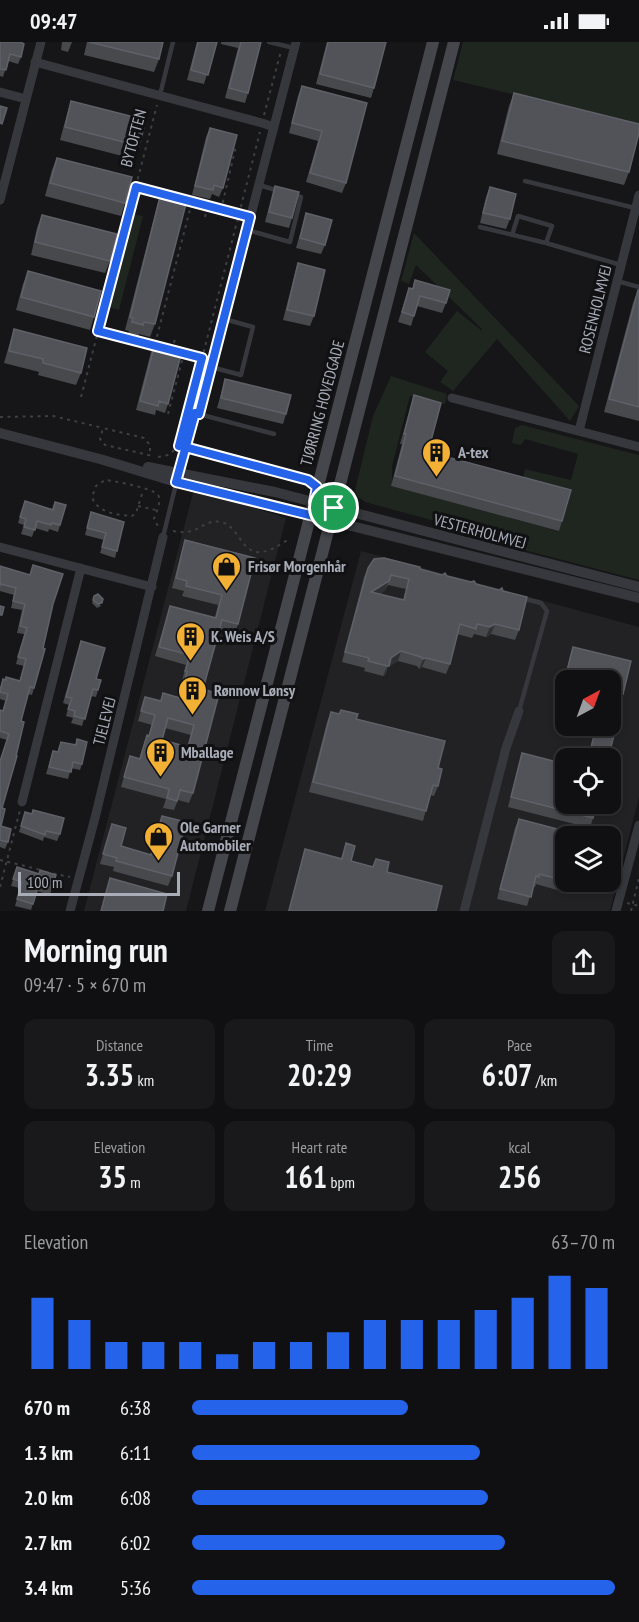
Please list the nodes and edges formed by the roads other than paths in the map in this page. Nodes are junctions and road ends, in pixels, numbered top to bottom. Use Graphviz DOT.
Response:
graph roads {
  1 [pos="40,42"];
  2 [pos="172,42"];
  3 [pos="272,42"];
  4 [pos="433,42"];
  5 [pos="454,42"];
  6 [pos="295,45"];
  7 [pos="35,62"];
  8 [pos="0,93"];
  9 [pos="159,96"];
  10 [pos="26,99"];
  11 [pos="274,127"];
  12 [pos="525,181"];
  13 [pos="259,185"];
  14 [pos="639,195"];
  15 [pos="0,200"];
  16 [pos="636,213"];
  17 [pos="480,227"];
  18 [pos="247,230"];
  19 [pos="512,235"];
  20 [pos="546,243"];
  21 [pos="621,265"];
  22 [pos="617,281"];
  23 [pos="639,287"];
  24 [pos="224,319"];
  25 [pos="211,367"];
  26 [pos="452,398"];
  27 [pos="199,414"];
  28 [pos="579,431"];
  29 [pos="0,434"];
  30 [pos="274,434"];
  31 [pos="639,447"];
  32 [pos="178,477"];
  33 [pos="314,502"];
  34 [pos="332,514"];
  35 [pos="311,515"];
  36 [pos="163,537"];
  37 [pos="0,547"];
  38 [pos="81,568"];
  39 [pos="639,586"];
  40 [pos="152,587"];
  41 [pos="518,597"];
  42 [pos="639,598"];
  43 [pos="519,711"];
  44 [pos="22,802"];
  45 [pos="639,825"];
  46 [pos="70,911"];
  47 [pos="208,911"];
  48 [pos="230,911"];
  49 [pos="464,911"];
  50 [pos="616,911"];
  1 -- 7 [label="street"];
  2 -- 9 [label="lane, BYTOFTEN"];
  3 -- 6 [label="lane"];
  4 -- 33 [label="main road, TJØRRING HOVEDGADE"];
  5 -- 34 [label="main road"];
  6 -- 11 [label="street"];
  7 -- 9 [label="street, BYTOFTEN"];
  7 -- 10 [label="street"];
  8 -- 10 [label="street"];
  9 -- 11 [label="street, BYTOFTEN"];
  10 -- 15 [label="street"];
  11 -- 13 [label="street"];
  12 -- 16 [label="lane"];
  13 -- 18 [label="street"];
  13 -- 18 [label="lane"];
  14 -- 16 [label="street, ROSENHOLMVEJ"];
  16 -- 21 [label="street, ROSENHOLMVEJ"];
  17 -- 19 [label="lane"];
  18 -- 24 [label="street"];
  19 -- 20 [label="lane"];
  19 -- 20 [label="lane"];
  20 -- 21 [label="lane"];
  21 -- 22 [label="street, ROSENHOLMVEJ"];
  22 -- 23 [label="lane"];
  22 -- 28 [label="street, ROSENHOLMVEJ"];
  24 -- 25 [label="street"];
  24 -- 25 [label="lane"];
  25 -- 27 [label="street"];
  26 -- 28 [label="street"];
  27 -- 30 [label="lane"];
  27 -- 32 [label="lane"];
  28 -- 31 [label="street"];
  29 -- 32 [label="street"];
  32 -- 33 [label="street, VESTERHOLMVEJ"];
  32 -- 35 [label="street"];
  32 -- 36 [label="lane"];
  33 -- 34 [label="street, VESTERHOLMVEJ"];
  33 -- 35 [label="main road, TJØRRING HOVEDGADE"];
  34 -- 35 [label="street"];
  34 -- 39 [label="street, VESTERHOLMVEJ"];
  34 -- 42 [label="street, VESTERHOLMVEJ"];
  34 -- 48 [label="main road"];
  35 -- 47 [label="main road, TJØRRING HOVEDGADE"];
  36 -- 40 [label="street, TJELEVEJ"];
  37 -- 38 [label="street"];
  38 -- 40 [label="street"];
  38 -- 44 [label="street"];
  40 -- 46 [label="street, TJELEVEJ"];
  41 -- 43 [label="lane"];
  43 -- 49 [label="street"];
  45 -- 50 [label="street"];
}
